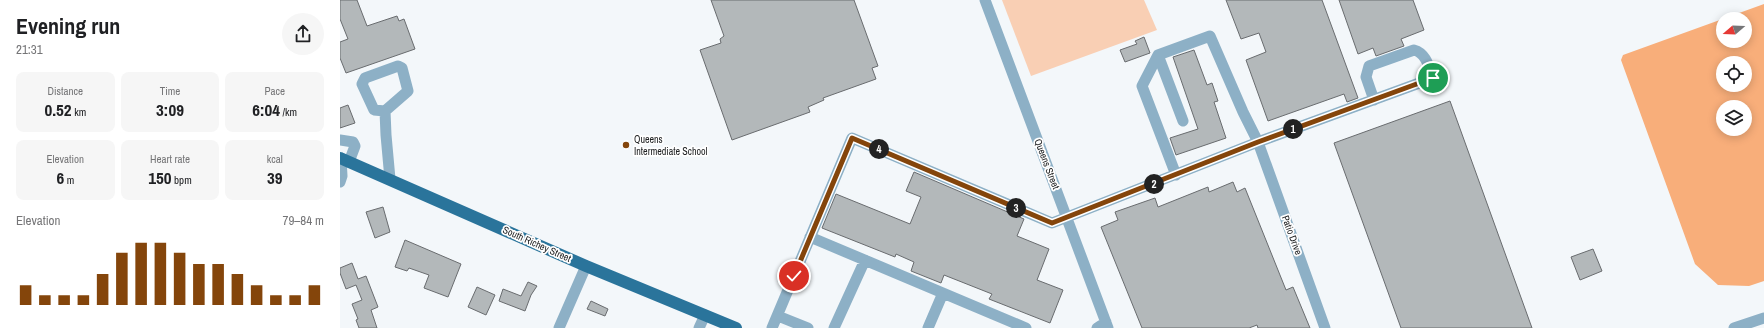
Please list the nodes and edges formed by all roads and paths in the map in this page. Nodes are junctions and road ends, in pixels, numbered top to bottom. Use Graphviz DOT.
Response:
graph roads {
  1 [pos="985,0"];
  2 [pos="1158,55"];
  3 [pos="1374,100"];
  4 [pos="385,111"];
  5 [pos="1183,121"];
  6 [pos="340,138"];
  7 [pos="1258,142"];
  8 [pos="343,159"];
  9 [pos="1176,175"];
  10 [pos="390,179"];
  11 [pos="340,182"];
  12 [pos="1068,217"];
  13 [pos="810,237"];
  14 [pos="865,260"];
  15 [pos="586,266"];
  16 [pos="943,293"];
  17 [pos="704,315"];
  18 [pos="778,316"];
  19 [pos="1764,318"];
  20 [pos="1104,326"];
  21 [pos="1021,327"];
  22 [pos="559,328"];
  23 [pos="699,328"];
  24 [pos="736,328"];
  25 [pos="772,328"];
  26 [pos="808,328"];
  27 [pos="834,328"];
  28 [pos="928,328"];
  29 [pos="1325,328"];
  30 [pos="1737,328"];
  1 -- 12 [label="street, Queens Street"];
  2 -- 5 [label="street"];
  2 -- 7 [label="street, Patio Drive"];
  2 -- 9 [label="street"];
  3 -- 3 [label="street"];
  3 -- 7 [label="street"];
  4 -- 4 [label="street"];
  4 -- 10 [label="street"];
  6 -- 8 [label="street"];
  7 -- 9 [label="street"];
  7 -- 29 [label="street, Patio Drive"];
  8 -- 10 [label="main road, South Richey Street"];
  8 -- 11 [label="street"];
  9 -- 12 [label="street"];
  10 -- 15 [label="main road, South Richey Street"];
  12 -- 13 [label="street"];
  12 -- 20 [label="street, Queens Street"];
  13 -- 14 [label="street"];
  13 -- 18 [label="street"];
  14 -- 16 [label="street"];
  14 -- 27 [label="street"];
  15 -- 17 [label="main road, South Richey Street"];
  15 -- 22 [label="street"];
  16 -- 21 [label="street"];
  16 -- 28 [label="street"];
  17 -- 23 [label="street"];
  17 -- 24 [label="main road, South Richey Street"];
  18 -- 25 [label="street"];
  18 -- 26 [label="street"];
  19 -- 30 [label="street"];
}
